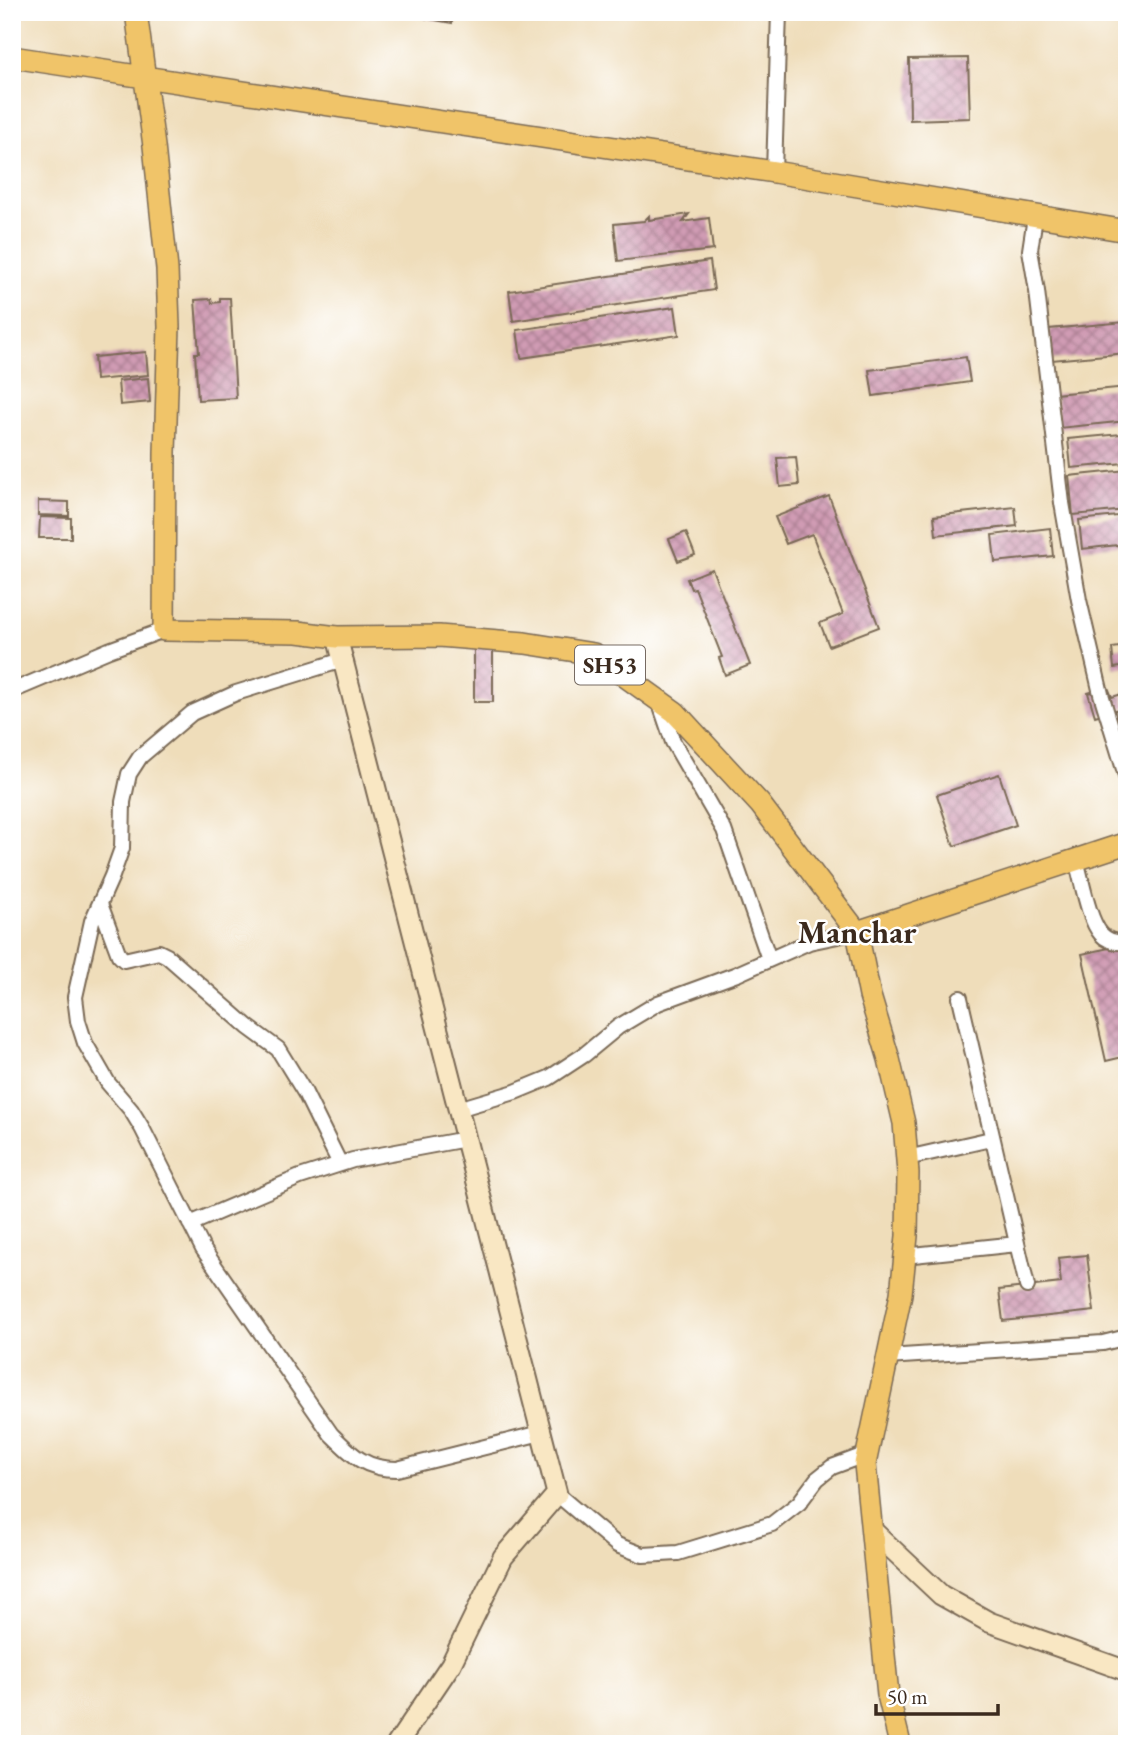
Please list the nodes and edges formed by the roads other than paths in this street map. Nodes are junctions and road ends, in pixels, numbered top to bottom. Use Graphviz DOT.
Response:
graph roads {
  1 [pos="136,12"];
  2 [pos="779,12"];
  3 [pos="12,57"];
  4 [pos="146,77"];
  5 [pos="774,172"];
  6 [pos="1035,216"];
  7 [pos="1127,231"];
  8 [pos="163,630"];
  9 [pos="337,637"];
  10 [pos="343,660"];
  11 [pos="12,691"];
  12 [pos="657,698"];
  13 [pos="1127,779"];
  14 [pos="1127,843"];
  15 [pos="1076,860"];
  16 [pos="100,904"];
  17 [pos="857,932"];
  18 [pos="1127,942"];
  19 [pos="769,959"];
  20 [pos="960,998"];
  21 [pos="458,1108"];
  22 [pos="466,1139"];
  23 [pos="991,1139"];
  24 [pos="907,1158"];
  25 [pos="340,1164"];
  26 [pos="190,1224"];
  27 [pos="1017,1244"];
  28 [pos="904,1256"];
  29 [pos="1027,1286"];
  30 [pos="1127,1337"];
  31 [pos="887,1357"];
  32 [pos="541,1433"];
  33 [pos="867,1454"];
  34 [pos="557,1494"];
  35 [pos="873,1531"];
  36 [pos="1127,1671"];
  37 [pos="397,1744"];
  38 [pos="900,1744"];
  1 -- 4 [label="main road"];
  2 -- 5 [label="street"];
  3 -- 4 [label="main road"];
  4 -- 5 [label="main road"];
  4 -- 8 [label="main road"];
  5 -- 6 [label="main road"];
  6 -- 7 [label="main road"];
  6 -- 13 [label="street"];
  8 -- 9 [label="main road, SH53"];
  8 -- 11 [label="street"];
  9 -- 10 [label="street"];
  9 -- 12 [label="main road, SH53"];
  10 -- 16 [label="street"];
  10 -- 21 [label="street"];
  12 -- 17 [label="main road, SH53"];
  12 -- 19 [label="street"];
  14 -- 15 [label="main road"];
  15 -- 17 [label="main road"];
  15 -- 18 [label="street"];
  16 -- 25 [label="street"];
  16 -- 26 [label="street"];
  17 -- 19 [label="street"];
  17 -- 24 [label="main road, SH53"];
  19 -- 21 [label="street"];
  20 -- 23 [label="street"];
  21 -- 22 [label="street"];
  22 -- 25 [label="street"];
  22 -- 32 [label="street"];
  23 -- 24 [label="street"];
  23 -- 27 [label="street"];
  24 -- 28 [label="main road, SH53"];
  25 -- 26 [label="street"];
  26 -- 32 [label="street"];
  27 -- 28 [label="street"];
  27 -- 29 [label="street"];
  28 -- 31 [label="main road, SH53"];
  30 -- 31 [label="street"];
  31 -- 33 [label="main road, SH53"];
  32 -- 34 [label="street"];
  33 -- 34 [label="street"];
  33 -- 35 [label="main road, SH53"];
  34 -- 37 [label="street"];
  35 -- 36 [label="street"];
  35 -- 38 [label="main road, SH53"];
}
